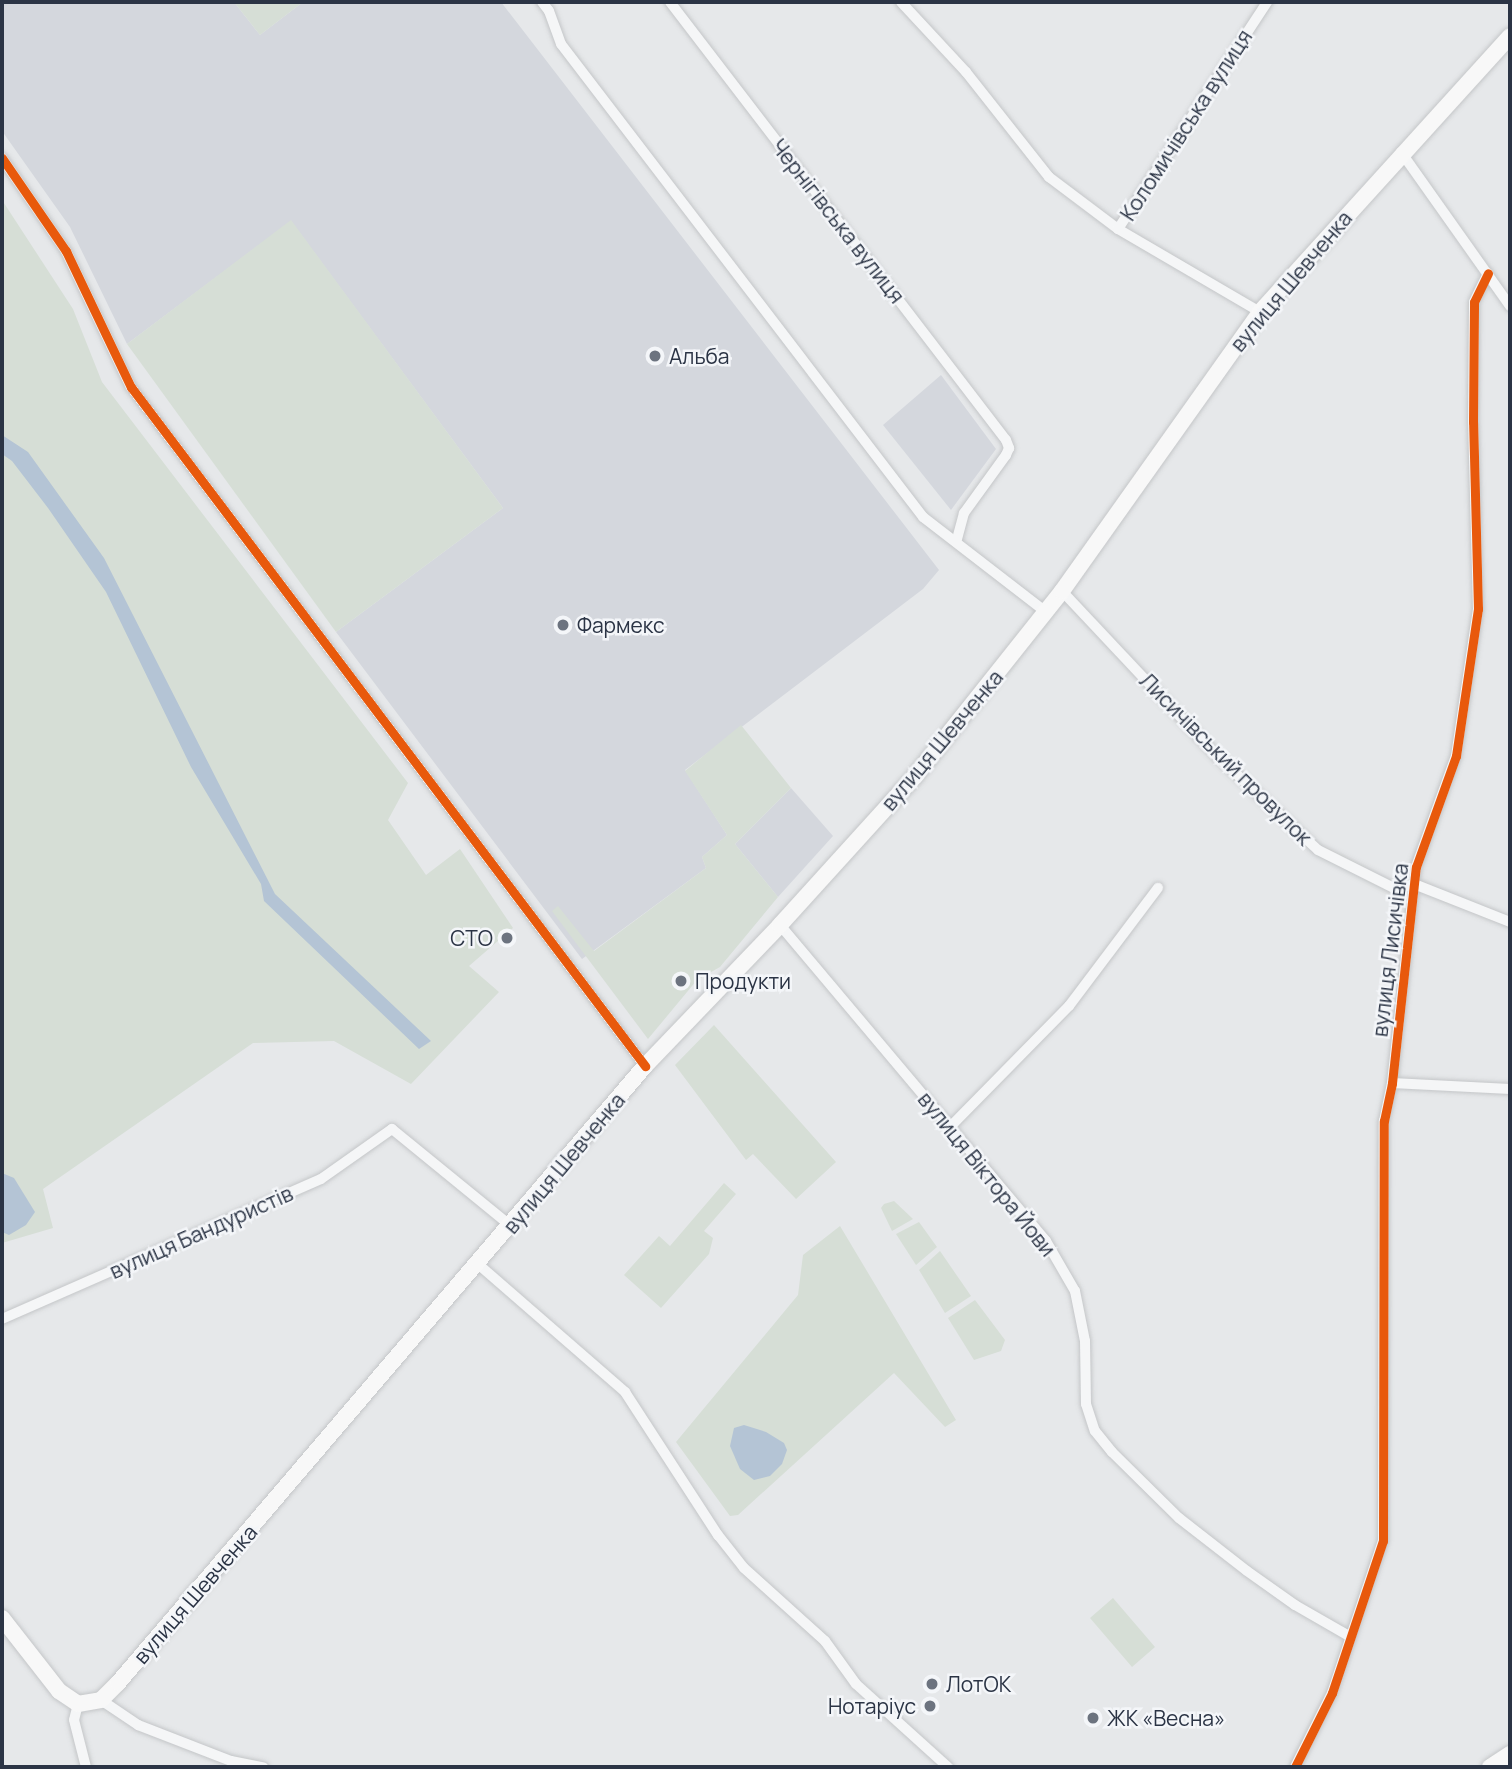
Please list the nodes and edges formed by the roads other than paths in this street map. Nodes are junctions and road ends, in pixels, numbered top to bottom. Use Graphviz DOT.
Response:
graph roads {
  1 [pos="542,2"];
  2 [pos="670,2"];
  3 [pos="901,2"];
  4 [pos="1267,2"];
  5 [pos="913,7"];
  6 [pos="1510,36"];
  7 [pos="1401,152"];
  8 [pos="2,158"];
  9 [pos="1118,229"];
  10 [pos="1488,273"];
  11 [pos="1510,306"];
  12 [pos="1259,312"];
  13 [pos="957,540"];
  14 [pos="1062,591"];
  15 [pos="1046,612"];
  16 [pos="1414,884"];
  17 [pos="1158,888"];
  18 [pos="1510,922"];
  19 [pos="780,925"];
  20 [pos="645,1066"];
  21 [pos="1392,1083"];
  22 [pos="1510,1089"];
  23 [pos="950,1127"];
  24 [pos="511,1226"];
  25 [pos="478,1264"];
  26 [pos="2,1319"];
  27 [pos="2,1618"];
  28 [pos="1349,1636"];
  29 [pos="101,1700"];
  30 [pos="78,1703"];
  31 [pos="86,1767"];
  32 [pos="262,1767"];
  33 [pos="948,1767"];
  34 [pos="1295,1767"];
  1 -- 13 [label="street"];
  2 -- 13 [label="street, Чернігівська вулиця"];
  3 -- 5 [label="street, Коломичівська вулиця"];
  4 -- 9 [label="street, Коломичівська вулиця"];
  5 -- 9 [label="street, Коломичівська вулиця"];
  6 -- 7 [label="main road, вулиця Шевченка"];
  7 -- 10 [label="street"];
  7 -- 12 [label="main road, вулиця Шевченка"];
  8 -- 20 [label="street"];
  9 -- 12 [label="street"];
  10 -- 11 [label="street"];
  10 -- 16 [label="street, вулиця Лисичівка"];
  12 -- 14 [label="main road, вулиця Шевченка"];
  13 -- 15 [label="street"];
  14 -- 15 [label="main road, вулиця Шевченка"];
  14 -- 16 [label="street, Лисичівський провулок"];
  15 -- 19 [label="main road, вулиця Шевченка"];
  16 -- 18 [label="street, Лисичівський провулок"];
  16 -- 21 [label="street, вулиця Лисичівка"];
  17 -- 23 [label="street"];
  19 -- 20 [label="main road, вулиця Шевченка"];
  19 -- 23 [label="street, вулиця Віктора Йови"];
  20 -- 24 [label="main road, вулиця Шевченка"];
  21 -- 22 [label="street"];
  21 -- 28 [label="street, вулиця Лисичівка"];
  23 -- 28 [label="street, вулиця Віктора Йови"];
  24 -- 25 [label="main road, вулиця Шевченка"];
  24 -- 26 [label="street, вулиця Бандуристів"];
  25 -- 29 [label="main road, вулиця Шевченка"];
  25 -- 33 [label="street"];
  27 -- 30 [label="main road"];
  28 -- 34 [label="street, вулиця Лисичівка"];
  29 -- 30 [label="main road"];
  29 -- 32 [label="street"];
  30 -- 31 [label="street"];
}
